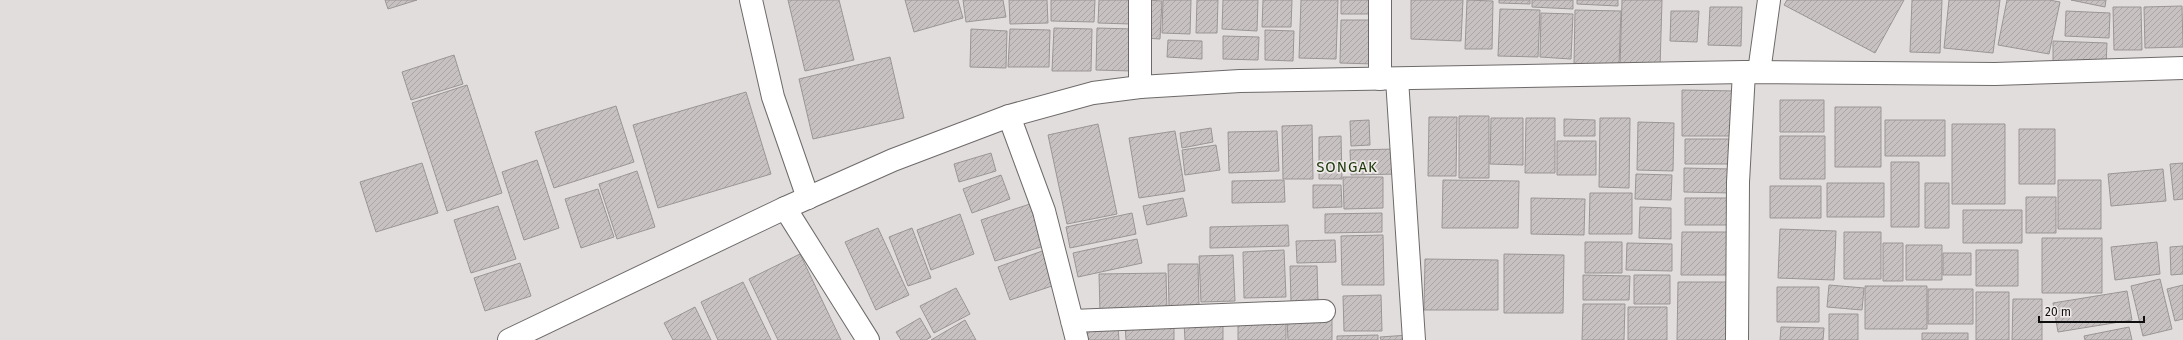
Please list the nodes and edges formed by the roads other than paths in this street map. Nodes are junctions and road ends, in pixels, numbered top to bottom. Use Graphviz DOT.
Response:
graph roads {
  1 [pos="751,0"];
  2 [pos="1140,0"];
  3 [pos="1380,0"];
  4 [pos="1769,0"];
  5 [pos="2183,68"];
  6 [pos="1752,72"];
  7 [pos="1388,80"];
  8 [pos="1140,87"];
  9 [pos="1009,116"];
  10 [pos="808,198"];
  11 [pos="785,208"];
  12 [pos="1324,311"];
  13 [pos="1074,330"];
  14 [pos="509,340"];
  15 [pos="868,340"];
  16 [pos="1414,340"];
  17 [pos="1738,340"];
  1 -- 10 [label="main road"];
  2 -- 8 [label="main road"];
  3 -- 7 [label="main road"];
  4 -- 6 [label="main road"];
  5 -- 6 [label="main road"];
  6 -- 7 [label="main road"];
  6 -- 17 [label="main road"];
  7 -- 8 [label="main road"];
  7 -- 16 [label="main road"];
  8 -- 9 [label="main road"];
  9 -- 10 [label="main road"];
  9 -- 13 [label="main road"];
  10 -- 11 [label="main road"];
  11 -- 14 [label="main road"];
  11 -- 15 [label="main road"];
  12 -- 13 [label="main road"];
}
